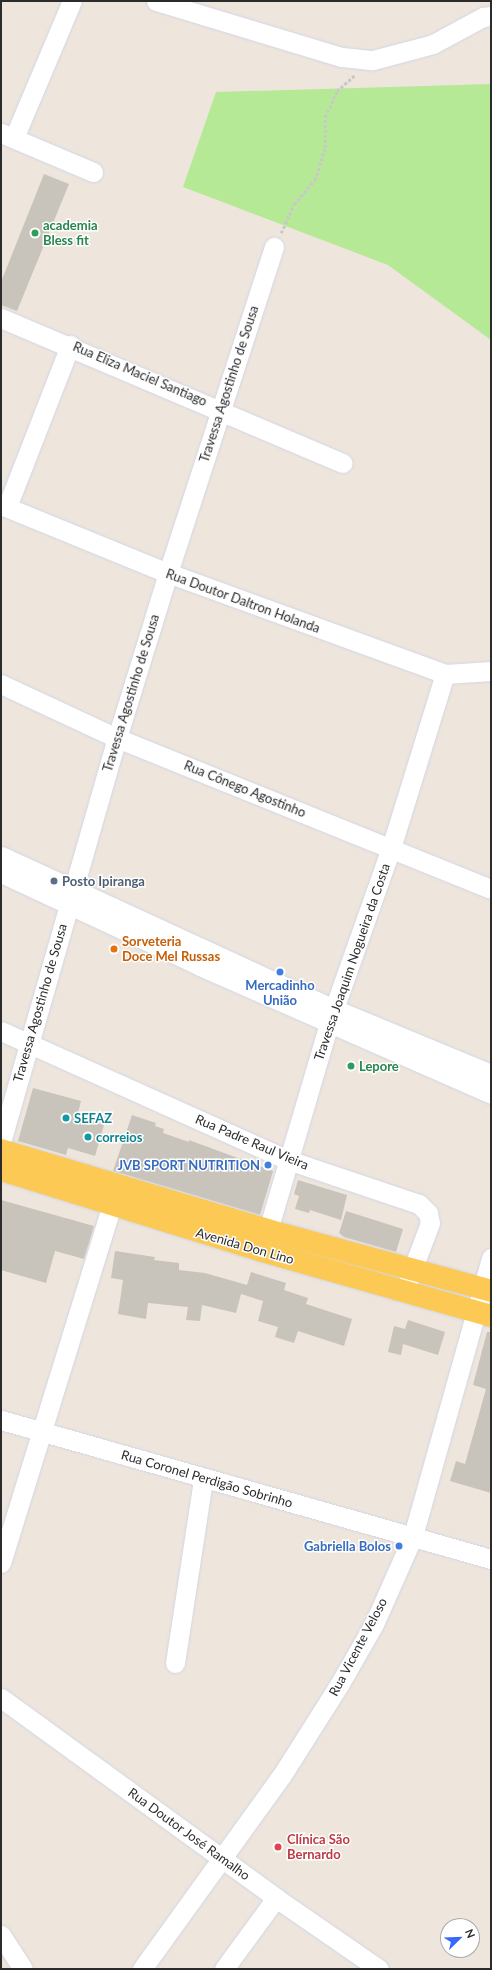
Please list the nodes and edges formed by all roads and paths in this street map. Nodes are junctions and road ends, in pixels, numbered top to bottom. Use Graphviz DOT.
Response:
graph roads {
  1 [pos="72,1"];
  2 [pos="156,1"];
  3 [pos="491,16"];
  4 [pos="372,60"];
  5 [pos="7,135"];
  6 [pos="93,172"];
  7 [pos="274,247"];
  8 [pos="1,318"];
  9 [pos="70,345"];
  10 [pos="220,409"];
  11 [pos="343,463"];
  12 [pos="4,506"];
  13 [pos="168,573"];
  14 [pos="491,671"];
  15 [pos="445,674"];
  16 [pos="1,684"];
  17 [pos="117,738"];
  18 [pos="391,848"];
  19 [pos="1,856"];
  20 [pos="1,873"];
  21 [pos="491,889"];
  22 [pos="71,896"];
  23 [pos="332,1016"];
  24 [pos="1,1031"];
  25 [pos="28,1042"];
  26 [pos="430,1058"];
  27 [pos="491,1074"];
  28 [pos="491,1094"];
  29 [pos="1,1142"];
  30 [pos="1,1150"];
  31 [pos="288,1160"];
  32 [pos="1,1170"];
  33 [pos="115,1196"];
  34 [pos="267,1230"];
  35 [pos="262,1251"];
  36 [pos="491,1258"];
  37 [pos="408,1281"];
  38 [pos="487,1290"];
  39 [pos="483,1314"];
  40 [pos="1,1420"];
  41 [pos="41,1430"];
  42 [pos="203,1479"];
  43 [pos="413,1536"];
  44 [pos="491,1559"];
  45 [pos="1,1563"];
  46 [pos="175,1663"];
  47 [pos="1,1698"];
  48 [pos="222,1856"];
  49 [pos="276,1898"];
  50 [pos="1,1935"];
  51 [pos="23,1969"];
  52 [pos="142,1969"];
  53 [pos="224,1969"];
  54 [pos="379,1969"];
  1 -- 5 [label="street"];
  2 -- 4 [label="street"];
  3 -- 4 [label="street"];
  4 -- 7 [label="path"];
  5 -- 6 [label="street"];
  7 -- 10 [label="street, Travessa Agostinho de Sousa"];
  8 -- 9 [label="street, Rua Eliza Maciel Santiago"];
  9 -- 10 [label="street, Rua Eliza Maciel Santiago"];
  9 -- 12 [label="street"];
  10 -- 11 [label="street, Rua Eliza Maciel Santiago"];
  10 -- 13 [label="street, Travessa Agostinho de Sousa"];
  12 -- 13 [label="street, Rua Doutor Daltron Holanda"];
  13 -- 15 [label="street, Rua Doutor Daltron Holanda"];
  13 -- 17 [label="street, Travessa Agostinho de Sousa"];
  14 -- 15 [label="street, Rua Doutor Daltron Holanda"];
  15 -- 18 [label="street, Travessa Joaquim Nogueira da Costa"];
  16 -- 17 [label="street, Rua Cônego Agostinho"];
  17 -- 18 [label="street, Rua Cônego Agostinho"];
  17 -- 22 [label="street, Travessa Agostinho de Sousa"];
  18 -- 21 [label="street, Rua Cônego Agostinho"];
  18 -- 23 [label="street, Travessa Joaquim Nogueira da Costa"];
  19 -- 22 [label="street"];
  20 -- 22 [label="street"];
  22 -- 23 [label="street"];
  22 -- 25 [label="street, Travessa Agostinho de Sousa"];
  23 -- 26 [label="street"];
  23 -- 31 [label="street, Travessa Joaquim Nogueira da Costa"];
  24 -- 25 [label="street, Rua Padre Raul Vieira"];
  25 -- 29 [label="street, Travessa Agostinho de Sousa"];
  25 -- 31 [label="street, Rua Padre Raul Vieira"];
  26 -- 27 [label="street"];
  26 -- 28 [label="street"];
  30 -- 33 [label="main road, Avenida Don Lino"];
  31 -- 34 [label="street, Travessa Joaquim Nogueira da Costa"];
  31 -- 37 [label="street, Rua Padre Raul Vieira"];
  32 -- 33 [label="main road, Avenida Don Lino"];
  33 -- 34 [label="main road, Avenida Don Lino"];
  33 -- 35 [label="main road, Avenida Don Lino"];
  33 -- 41 [label="street"];
  34 -- 35 [label="street, Travessa Joaquim Nogueira da Costa"];
  34 -- 37 [label="main road, Avenida Don Lino"];
  35 -- 37 [label="main road, Avenida Don Lino"];
  36 -- 38 [label="street, Rua Vicente Veloso"];
  37 -- 38 [label="main road, Avenida Don Lino"];
  37 -- 39 [label="main road, Avenida Don Lino"];
  38 -- 39 [label="street, Rua Vicente Veloso"];
  39 -- 43 [label="street, Rua Vicente Veloso"];
  40 -- 41 [label="street, Rua Coronel Perdigão Sobrinho"];
  41 -- 42 [label="street, Rua Coronel Perdigão Sobrinho"];
  41 -- 45 [label="street"];
  42 -- 43 [label="street, Rua Coronel Perdigão Sobrinho"];
  42 -- 46 [label="street"];
  43 -- 44 [label="street, Rua Coronel Perdigão Sobrinho"];
  43 -- 48 [label="street, Rua Vicente Veloso"];
  47 -- 48 [label="street, Rua Doutor José Ramalho"];
  48 -- 49 [label="street, Rua Doutor José Ramalho"];
  48 -- 52 [label="street, Rua Vicente Veloso"];
  49 -- 53 [label="street"];
  49 -- 54 [label="street, Rua Doutor José Ramalho"];
  50 -- 51 [label="street"];
}
